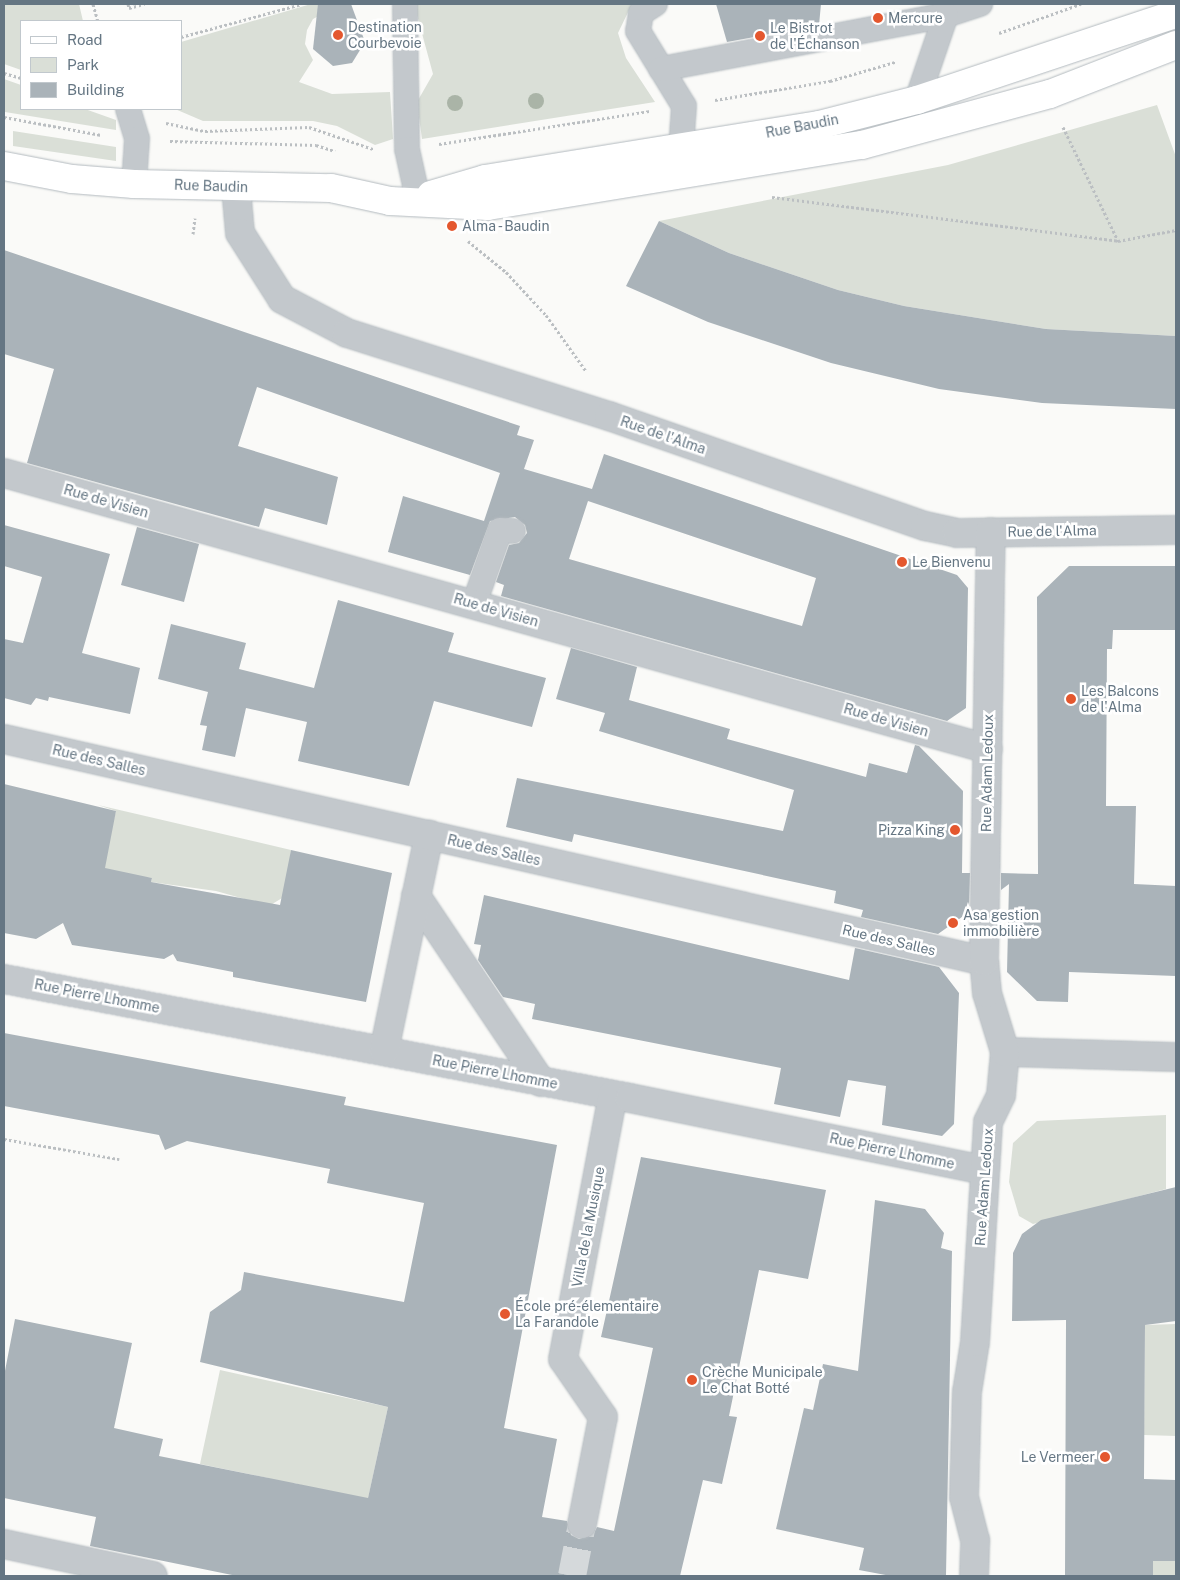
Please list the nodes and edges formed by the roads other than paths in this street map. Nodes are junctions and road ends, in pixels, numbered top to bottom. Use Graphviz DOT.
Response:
graph roads {
  1 [pos="405,4"];
  2 [pos="656,4"];
  3 [pos="980,4"];
  4 [pos="1176,14"];
  5 [pos="946,15"];
  6 [pos="1176,45"];
  7 [pos="661,69"];
  8 [pos="917,100"];
  9 [pos="129,112"];
  10 [pos="681,148"];
  11 [pos="4,166"];
  12 [pos="134,184"];
  13 [pos="236,188"];
  14 [pos="418,199"];
  15 [pos="4,473"];
  16 [pos="1176,530"];
  17 [pos="513,531"];
  18 [pos="991,532"];
  19 [pos="474,604"];
  20 [pos="4,738"];
  21 [pos="988,749"];
  22 [pos="428,835"];
  23 [pos="416,896"];
  24 [pos="984,961"];
  25 [pos="4,979"];
  26 [pos="384,1051"];
  27 [pos="1004,1052"];
  28 [pos="1176,1057"];
  29 [pos="542,1082"];
  30 [pos="621,1096"];
  31 [pos="985,1170"];
  32 [pos="582,1524"];
  33 [pos="4,1544"];
  34 [pos="153,1576"];
  35 [pos="974,1576"];
  1 -- 14 [label="lane"];
  2 -- 7 [label="lane"];
  3 -- 5 [label="lane"];
  4 -- 8 [label="main road, Rue Baudin"];
  5 -- 7 [label="lane"];
  5 -- 8 [label="lane"];
  6 -- 14 [label="main road, Rue Baudin"];
  7 -- 10 [label="lane"];
  8 -- 10 [label="main road, Rue Baudin"];
  9 -- 12 [label="lane"];
  10 -- 14 [label="main road, Rue Baudin"];
  11 -- 12 [label="main road, Rue Baudin"];
  12 -- 13 [label="main road, Rue Baudin"];
  13 -- 14 [label="main road, Rue Baudin"];
  13 -- 18 [label="street, Rue de l'Alma"];
  15 -- 19 [label="street, Rue de Visien"];
  16 -- 18 [label="street, Rue de l'Alma"];
  17 -- 19 [label="lane"];
  18 -- 21 [label="street, Rue Adam Ledoux"];
  19 -- 21 [label="street, Rue de Visien"];
  20 -- 22 [label="street, Rue des Salles"];
  21 -- 24 [label="street, Rue Adam Ledoux"];
  22 -- 23 [label="street"];
  22 -- 24 [label="street, Rue des Salles"];
  23 -- 26 [label="street"];
  23 -- 29 [label="street"];
  24 -- 27 [label="street, Rue Adam Ledoux"];
  25 -- 26 [label="street, Rue Pierre Lhomme"];
  26 -- 29 [label="street, Rue Pierre Lhomme"];
  27 -- 28 [label="street"];
  27 -- 31 [label="street, Rue Adam Ledoux"];
  29 -- 30 [label="street, Rue Pierre Lhomme"];
  30 -- 31 [label="street, Rue Pierre Lhomme"];
  30 -- 32 [label="street, Villa de la Musique"];
  31 -- 35 [label="street, Rue Adam Ledoux"];
  33 -- 34 [label="street"];
}
